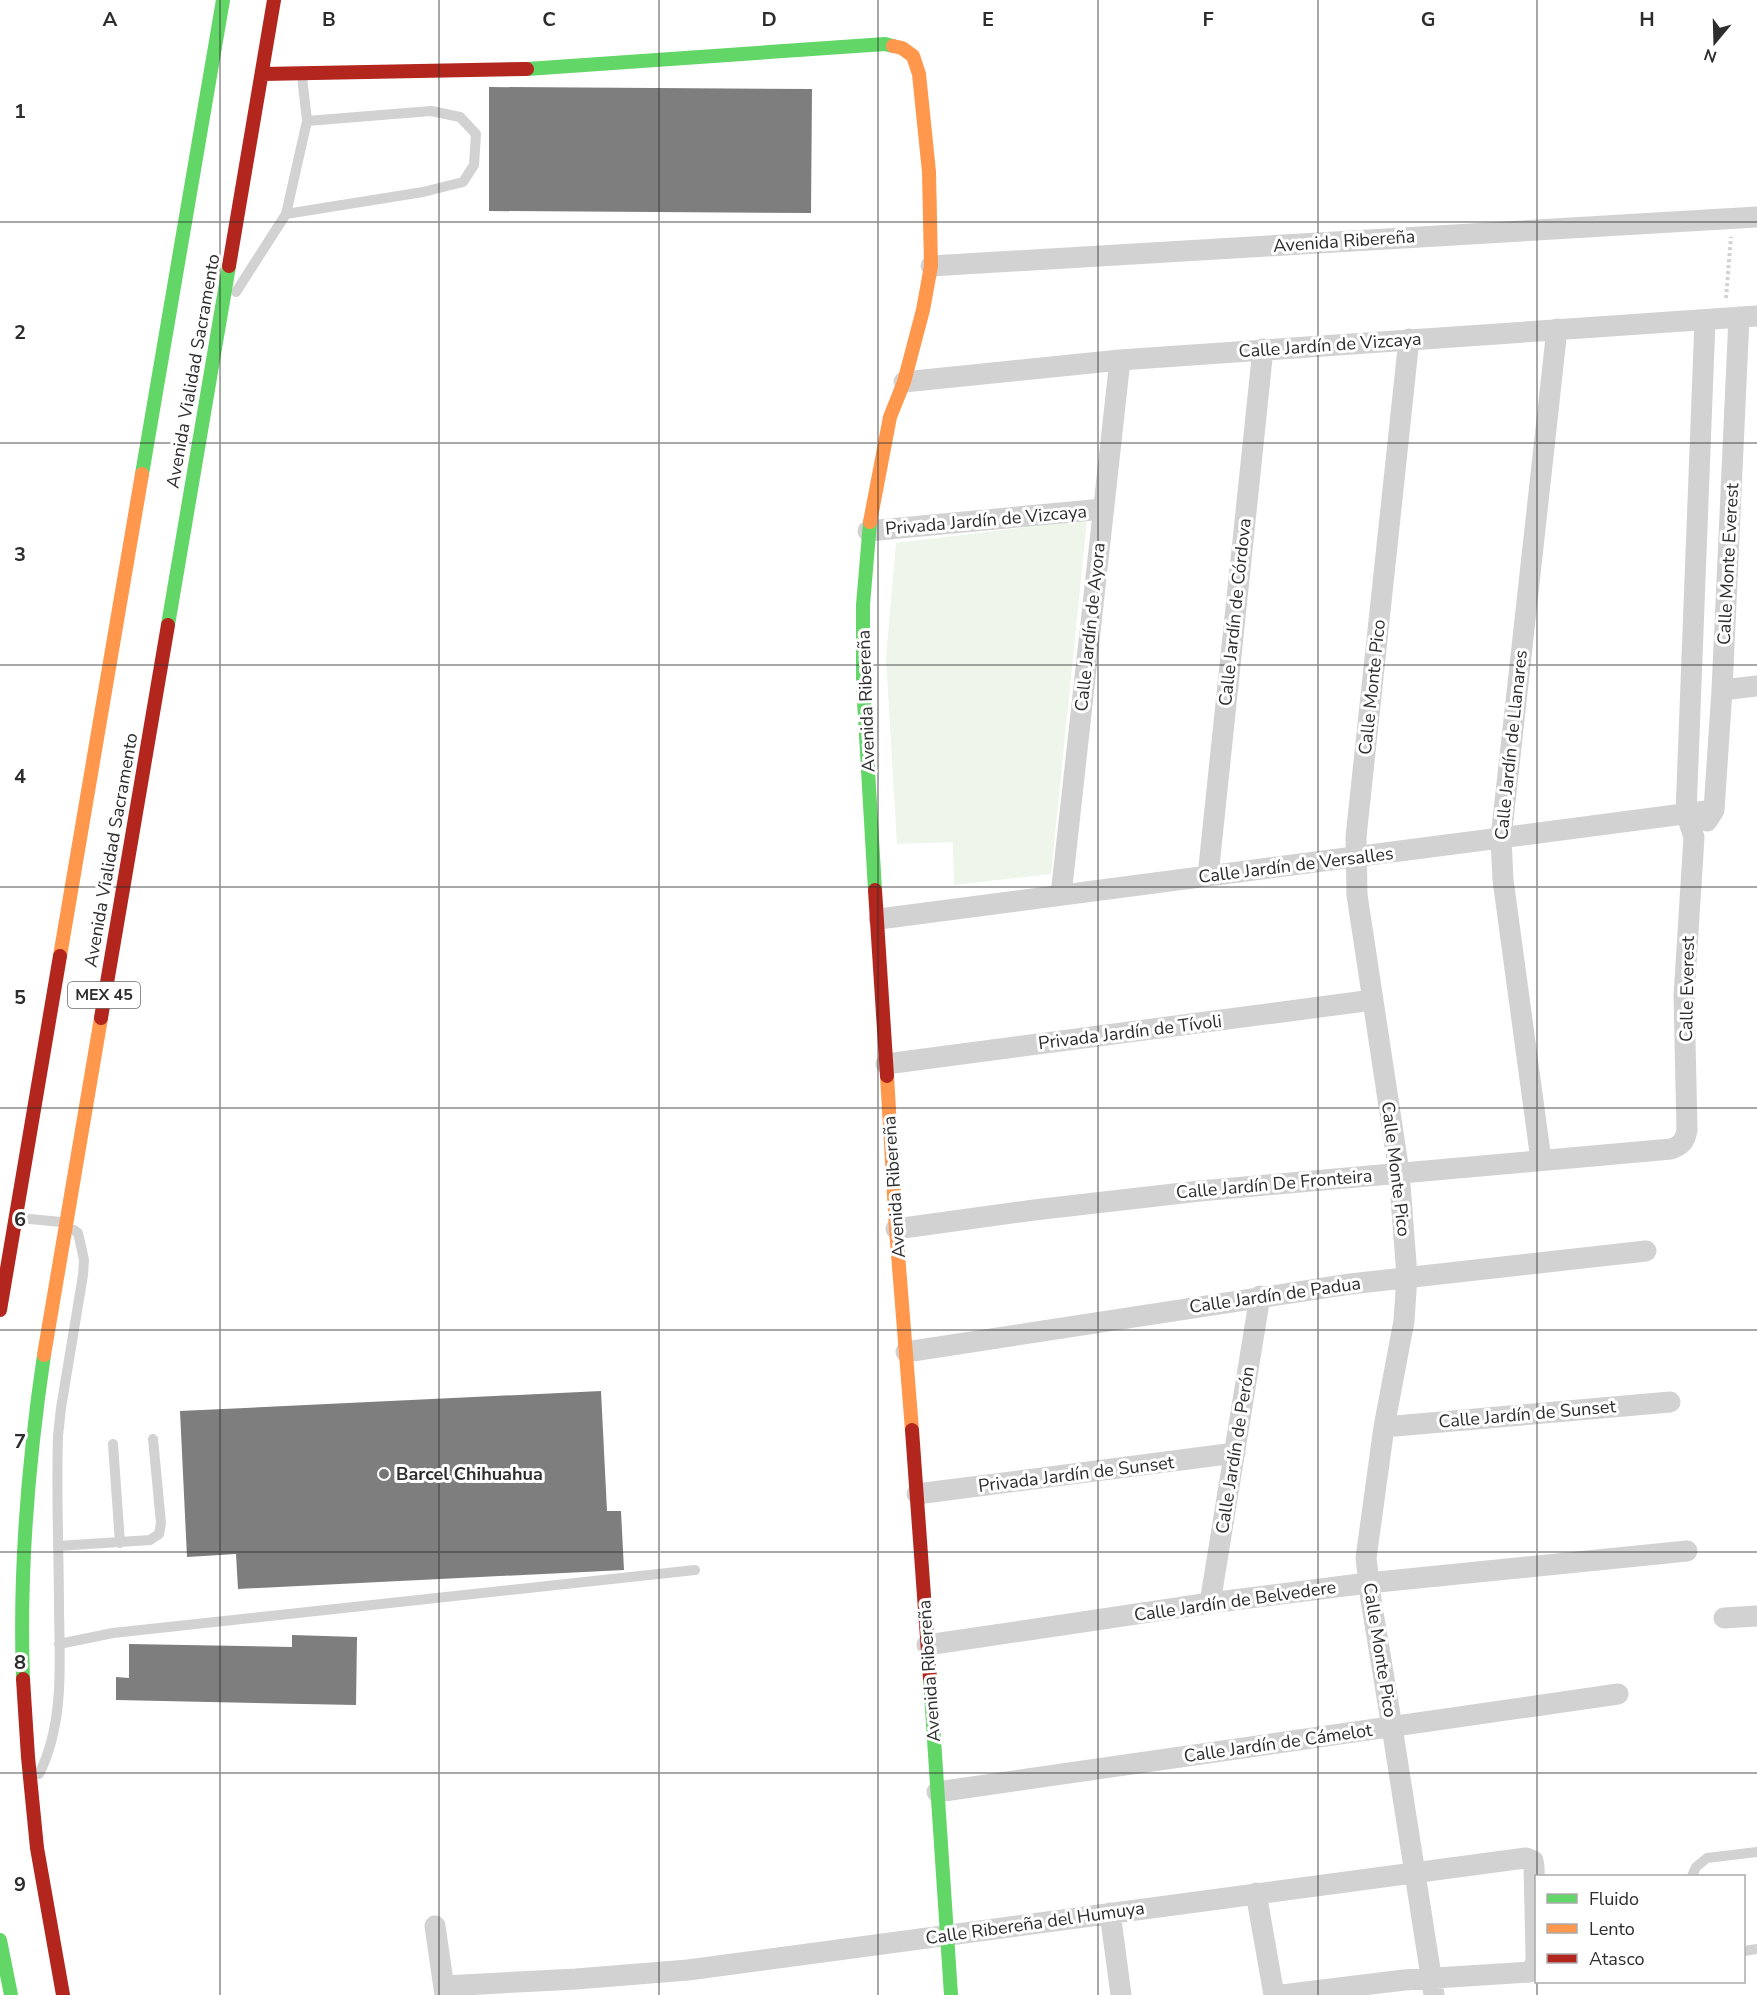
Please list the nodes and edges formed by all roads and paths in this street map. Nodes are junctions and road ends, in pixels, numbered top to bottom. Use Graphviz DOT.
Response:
graph roads {
  1 [pos="223,0"];
  2 [pos="274,0"];
  3 [pos="302,73"];
  4 [pos="262,74"];
  5 [pos="307,121"];
  6 [pos="286,214"];
  7 [pos="1757,217"];
  8 [pos="1732,218"];
  9 [pos="931,266"];
  10 [pos="221,314"];
  11 [pos="1731,318"];
  12 [pos="1557,329"];
  13 [pos="1409,339"];
  14 [pos="1263,349"];
  15 [pos="1120,360"];
  16 [pos="904,382"];
  17 [pos="1103,509"];
  18 [pos="868,531"];
  19 [pos="1757,686"];
  20 [pos="1722,690"];
  21 [pos="1714,810"];
  22 [pos="1686,813"];
  23 [pos="1695,837"];
  24 [pos="1501,838"];
  25 [pos="1355,858"];
  26 [pos="1208,876"];
  27 [pos="1061,895"];
  28 [pos="879,919"];
  29 [pos="1373,1000"];
  30 [pos="886,1064"];
  31 [pos="1685,1140"];
  32 [pos="1541,1160"];
  33 [pos="1399,1172"];
  34 [pos="17,1218"];
  35 [pos="66,1223"];
  36 [pos="896,1229"];
  37 [pos="1646,1251"];
  38 [pos="1407,1276"];
  39 [pos="1260,1296"];
  40 [pos="0,1310"];
  41 [pos="906,1352"];
  42 [pos="1670,1402"];
  43 [pos="36,1407"];
  44 [pos="60,1408"];
  45 [pos="1384,1427"];
  46 [pos="153,1439"];
  47 [pos="113,1444"];
  48 [pos="1234,1453"];
  49 [pos="917,1494"];
  50 [pos="120,1542"];
  51 [pos="58,1546"];
  52 [pos="1687,1551"];
  53 [pos="695,1570"];
  54 [pos="1368,1583"];
  55 [pos="1210,1604"];
  56 [pos="1757,1616"];
  57 [pos="1724,1618"];
  58 [pos="59,1644"];
  59 [pos="927,1645"];
  60 [pos="1618,1694"];
  61 [pos="1392,1726"];
  62 [pos="31,1790"];
  63 [pos="937,1792"];
  64 [pos="1757,1852"];
  65 [pos="1415,1872"];
  66 [pos="1692,1875"];
  67 [pos="1256,1893"];
  68 [pos="1535,1910"];
  69 [pos="1110,1913"];
  70 [pos="435,1926"];
  71 [pos="947,1935"];
  72 [pos="0,1940"];
  73 [pos="1535,1964"];
  74 [pos="1433,1987"];
  75 [pos="444,1991"];
  76 [pos="11,1995"];
  77 [pos="63,1995"];
  78 [pos="951,1995"];
  79 [pos="1121,1995"];
  80 [pos="1274,1995"];
  81 [pos="1282,1995"];
  1 -- 34 [label="main road, Avenida Vialidad Sacramento / MEX 45"];
  2 -- 4 [label="main road, Avenida Vialidad Sacramento / MEX 45"];
  3 -- 4 [label="main road, Avenida Ribereña"];
  3 -- 5 [label="lane"];
  3 -- 9 [label="main road, Avenida Ribereña"];
  4 -- 10 [label="main road, Avenida Vialidad Sacramento / MEX 45"];
  5 -- 6 [label="lane"];
  5 -- 6 [label="lane"];
  6 -- 10 [label="lane"];
  7 -- 8 [label="street, Avenida Ribereña"];
  8 -- 9 [label="street, Avenida Ribereña"];
  8 -- 11 [label="path"];
  9 -- 16 [label="main road, Avenida Ribereña"];
  10 -- 35 [label="main road, Avenida Vialidad Sacramento / MEX 45"];
  11 -- 12 [label="street, Calle Jardín de Vizcaya"];
  11 -- 20 [label="street, Calle Monte Everest"];
  11 -- 22 [label="street, Calle Monte Everest"];
  12 -- 13 [label="street, Calle Jardín de Vizcaya"];
  12 -- 24 [label="street, Calle Jardín de Llanares"];
  13 -- 14 [label="street, Calle Jardín de Vizcaya"];
  13 -- 25 [label="street, Calle Monte Pico"];
  14 -- 15 [label="street, Calle Jardín de Vizcaya"];
  14 -- 26 [label="street, Calle Jardín de Córdova"];
  15 -- 16 [label="street, Calle Jardín de Vizcaya"];
  15 -- 17 [label="street, Calle Jardín de Ayora"];
  16 -- 18 [label="main road, Avenida Ribereña"];
  17 -- 18 [label="street, Privada Jardín de Vizcaya"];
  17 -- 27 [label="street, Calle Jardín de Ayora"];
  18 -- 28 [label="main road, Avenida Ribereña"];
  19 -- 20 [label="street"];
  20 -- 21 [label="street, Calle Monte Everest"];
  21 -- 22 [label="street, Calle Jardín de Versalles"];
  21 -- 23 [label="street"];
  22 -- 23 [label="street, Calle Everest"];
  22 -- 24 [label="street, Calle Jardín de Versalles"];
  23 -- 31 [label="street, Calle Everest"];
  24 -- 25 [label="street, Calle Jardín de Versalles"];
  24 -- 32 [label="street, Calle Jardín de Llanares"];
  25 -- 26 [label="street, Calle Jardín de Versalles"];
  25 -- 29 [label="street, Calle Monte Pico"];
  26 -- 27 [label="street, Calle Jardín de Versalles"];
  27 -- 28 [label="street, Calle Jardín de Versalles"];
  28 -- 30 [label="main road, Avenida Ribereña"];
  29 -- 30 [label="street, Privada Jardín de Tívoli"];
  29 -- 33 [label="street, Calle Monte Pico"];
  30 -- 36 [label="main road, Avenida Ribereña"];
  31 -- 32 [label="street, Calle Jardín De Fronteira"];
  32 -- 33 [label="street, Calle Jardín De Fronteira"];
  33 -- 36 [label="street, Calle Jardín De Fronteira"];
  33 -- 38 [label="street, Calle Monte Pico"];
  34 -- 35 [label="lane"];
  34 -- 40 [label="main road, Avenida Vialidad Sacramento / MEX 45"];
  35 -- 43 [label="main road, Avenida Vialidad Sacramento / MEX 45"];
  35 -- 44 [label="lane"];
  36 -- 41 [label="main road, Avenida Ribereña"];
  37 -- 38 [label="street, Calle Jardín de Padua"];
  38 -- 39 [label="street, Calle Jardín de Padua"];
  38 -- 45 [label="street, Calle Monte Pico"];
  39 -- 41 [label="street, Calle Jardín de Padua"];
  39 -- 48 [label="street, Calle Jardín de Perón"];
  41 -- 49 [label="main road, Avenida Ribereña"];
  42 -- 45 [label="street, Calle Jardín de Sunset"];
  43 -- 44 [label="lane"];
  43 -- 62 [label="main road, Avenida Vialidad Sacramento / MEX 45"];
  44 -- 51 [label="lane"];
  45 -- 54 [label="street, Calle Monte Pico"];
  46 -- 50 [label="lane"];
  47 -- 50 [label="lane"];
  48 -- 49 [label="street, Privada Jardín de Sunset"];
  48 -- 55 [label="street, Calle Jardín de Perón"];
  49 -- 59 [label="main road, Avenida Ribereña"];
  50 -- 51 [label="lane"];
  51 -- 58 [label="lane"];
  52 -- 54 [label="street, Calle Jardín de Belvedere"];
  53 -- 58 [label="lane"];
  54 -- 55 [label="street, Calle Jardín de Belvedere"];
  54 -- 61 [label="street, Calle Monte Pico"];
  55 -- 59 [label="street, Calle Jardín de Belvedere"];
  56 -- 57 [label="street"];
  58 -- 62 [label="lane"];
  59 -- 63 [label="main road, Avenida Ribereña"];
  60 -- 61 [label="street, Calle Jardín de Cámelot"];
  61 -- 63 [label="street, Calle Jardín de Cámelot"];
  61 -- 65 [label="street, Calle Monte Pico"];
  62 -- 77 [label="main road, Avenida Vialidad Sacramento / MEX 45"];
  63 -- 71 [label="main road, Avenida Ribereña"];
  64 -- 66 [label="lane"];
  65 -- 67 [label="street, Calle Ribereña del Humuya"];
  65 -- 68 [label="street, Calle Ribereña del Humuya"];
  65 -- 74 [label="street, Calle Monte Pico"];
  67 -- 69 [label="street, Calle Ribereña del Humuya"];
  67 -- 80 [label="street"];
  69 -- 71 [label="street, Calle Ribereña del Humuya"];
  69 -- 79 [label="street"];
  70 -- 75 [label="street"];
  71 -- 75 [label="street, Calle Ribereña del Humuya"];
  71 -- 78 [label="main road, Avenida Ribereña"];
  72 -- 76 [label="main road"];
  73 -- 74 [label="street, Calle Ribereña del Humuya"];
  74 -- 81 [label="street, Calle Ribereña del Humuya"];
}
